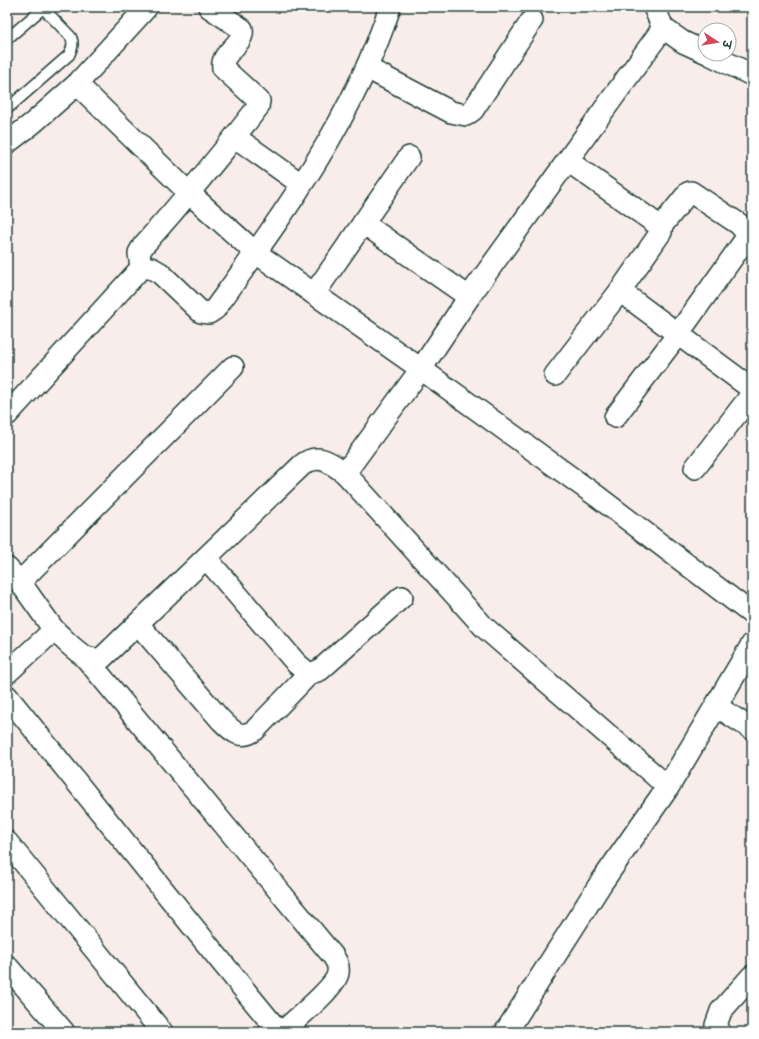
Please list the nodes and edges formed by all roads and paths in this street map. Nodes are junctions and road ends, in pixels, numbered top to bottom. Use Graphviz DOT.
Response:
graph roads {
  1 [pos="147,7"];
  2 [pos="209,7"];
  3 [pos="390,7"];
  4 [pos="654,7"];
  5 [pos="42,8"];
  6 [pos="532,20"];
  7 [pos="663,28"];
  8 [pos="7,39"];
  9 [pos="697,48"];
  10 [pos="725,62"];
  11 [pos="367,68"];
  12 [pos="752,75"];
  13 [pos="77,84"];
  14 [pos="7,109"];
  15 [pos="235,137"];
  16 [pos="7,143"];
  17 [pos="409,157"];
  18 [pos="568,161"];
  19 [pos="302,184"];
  20 [pos="189,193"];
  21 [pos="364,223"];
  22 [pos="660,228"];
  23 [pos="256,253"];
  24 [pos="141,268"];
  25 [pos="620,291"];
  26 [pos="314,294"];
  27 [pos="469,297"];
  28 [pos="678,334"];
  29 [pos="233,367"];
  30 [pos="421,369"];
  31 [pos="555,375"];
  32 [pos="752,389"];
  33 [pos="752,394"];
  34 [pos="7,415"];
  35 [pos="615,417"];
  36 [pos="695,468"];
  37 [pos="346,473"];
  38 [pos="206,558"];
  39 [pos="13,575"];
  40 [pos="402,597"];
  41 [pos="752,614"];
  42 [pos="138,624"];
  43 [pos="54,630"];
  44 [pos="752,645"];
  45 [pos="85,656"];
  46 [pos="7,673"];
  47 [pos="309,674"];
  48 [pos="7,696"];
  49 [pos="716,706"];
  50 [pos="752,729"];
  51 [pos="668,788"];
  52 [pos="7,842"];
  53 [pos="7,966"];
  54 [pos="752,976"];
  55 [pos="274,1030"];
  56 [pos="64,1032"];
  57 [pos="162,1032"];
  58 [pos="506,1032"];
  59 [pos="720,1032"];
  1 -- 13 [label="street"];
  2 -- 15 [label="street"];
  3 -- 11 [label="street"];
  4 -- 7 [label="street"];
  5 -- 8 [label="lane"];
  5 -- 14 [label="lane"];
  6 -- 11 [label="street"];
  7 -- 9 [label="street"];
  7 -- 18 [label="street"];
  10 -- 12 [label="street"];
  11 -- 19 [label="street"];
  13 -- 16 [label="street"];
  13 -- 20 [label="street"];
  15 -- 19 [label="street"];
  15 -- 20 [label="street"];
  17 -- 21 [label="street"];
  18 -- 22 [label="street"];
  18 -- 27 [label="street"];
  19 -- 23 [label="street"];
  20 -- 23 [label="street"];
  20 -- 24 [label="street"];
  21 -- 26 [label="street"];
  21 -- 27 [label="street"];
  22 -- 25 [label="street"];
  22 -- 28 [label="street"];
  23 -- 24 [label="street"];
  23 -- 26 [label="street"];
  24 -- 34 [label="street"];
  25 -- 28 [label="street"];
  25 -- 31 [label="street"];
  26 -- 30 [label="street"];
  27 -- 30 [label="street"];
  28 -- 32 [label="street"];
  28 -- 35 [label="street"];
  29 -- 39 [label="street"];
  30 -- 37 [label="street"];
  30 -- 41 [label="street"];
  33 -- 36 [label="street"];
  37 -- 38 [label="street"];
  37 -- 51 [label="street"];
  38 -- 42 [label="street"];
  38 -- 47 [label="street"];
  39 -- 43 [label="street"];
  40 -- 47 [label="street"];
  42 -- 45 [label="street"];
  42 -- 47 [label="street"];
  43 -- 45 [label="street"];
  43 -- 46 [label="street"];
  44 -- 49 [label="street"];
  45 -- 55 [label="street"];
  48 -- 55 [label="street"];
  49 -- 50 [label="street"];
  49 -- 51 [label="street"];
  51 -- 58 [label="street"];
  52 -- 57 [label="street"];
  53 -- 56 [label="street"];
  54 -- 59 [label="street"];
}
